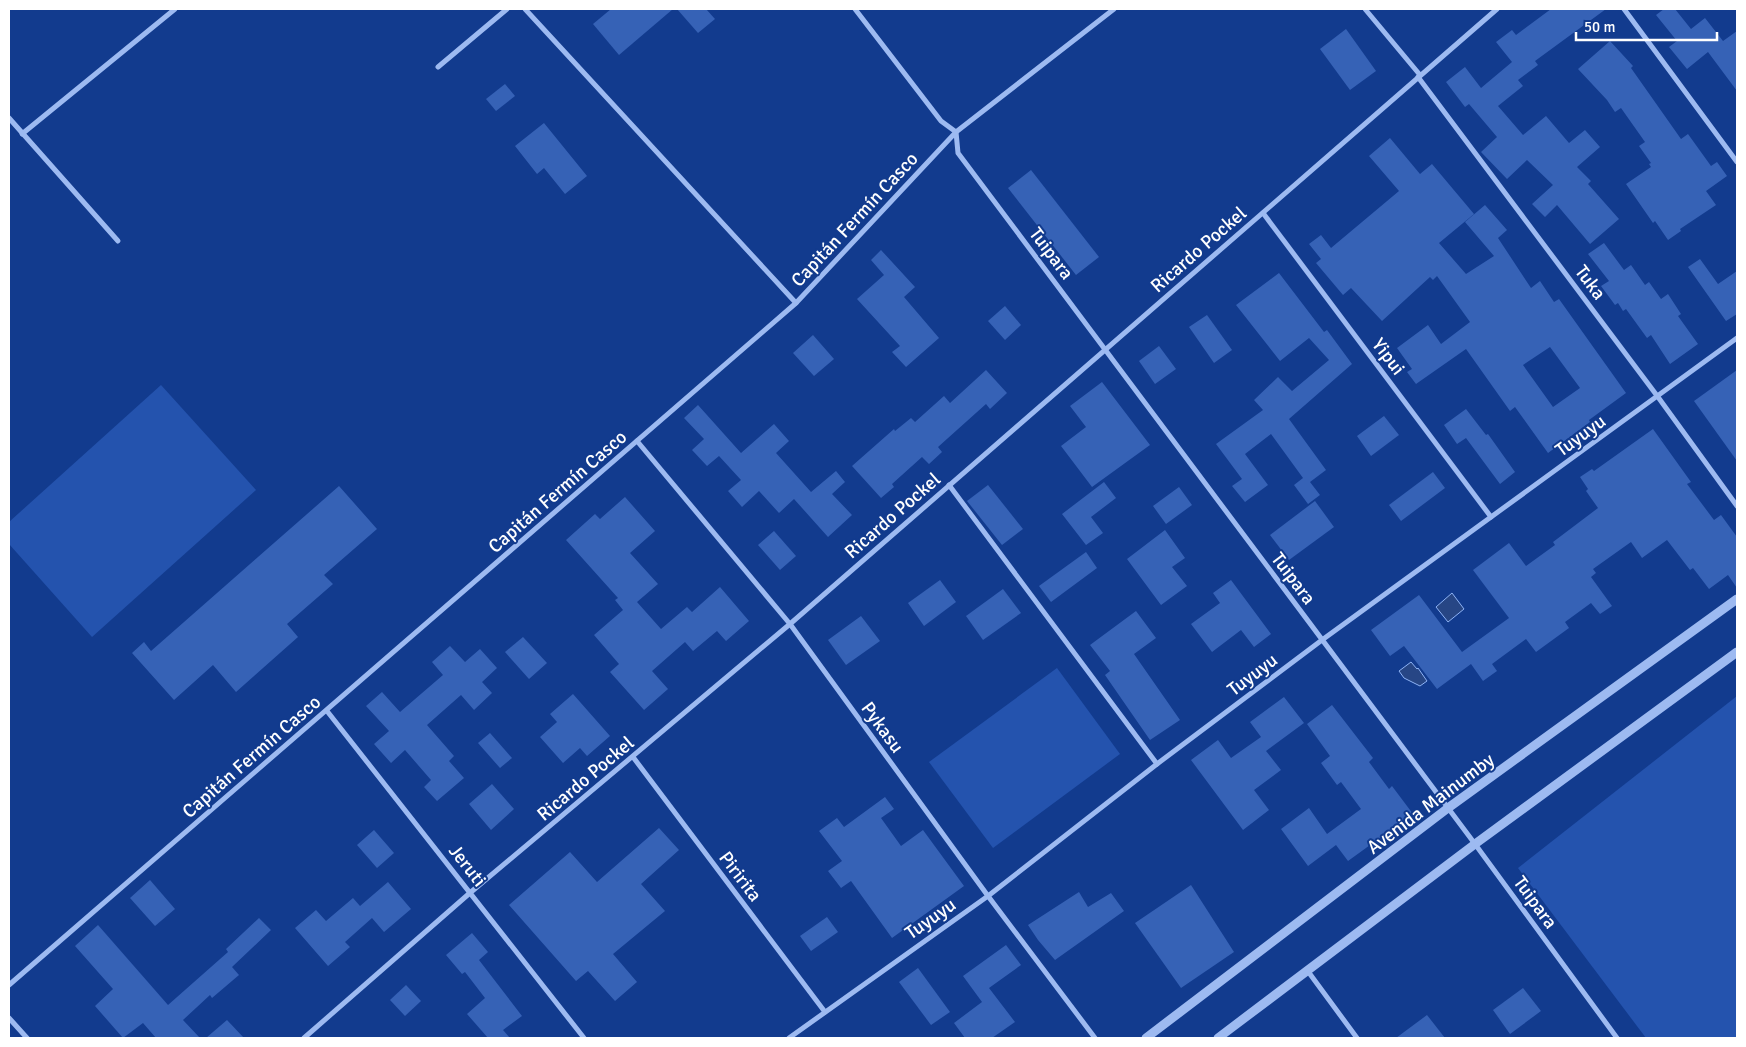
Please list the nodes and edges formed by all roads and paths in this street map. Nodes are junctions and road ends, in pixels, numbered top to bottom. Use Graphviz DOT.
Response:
graph roads {
  1 [pos="175,9"];
  2 [pos="507,9"];
  3 [pos="525,9"];
  4 [pos="856,9"];
  5 [pos="1114,9"];
  6 [pos="1365,9"];
  7 [pos="1497,9"];
  8 [pos="1624,9"];
  9 [pos="438,67"];
  10 [pos="1419,76"];
  11 [pos="9,118"];
  12 [pos="956,132"];
  13 [pos="22,134"];
  14 [pos="1737,162"];
  15 [pos="1262,213"];
  16 [pos="118,242"];
  17 [pos="796,303"];
  18 [pos="1737,338"];
  19 [pos="1106,350"];
  20 [pos="1658,397"];
  21 [pos="637,441"];
  22 [pos="949,485"];
  23 [pos="1737,506"];
  24 [pos="1491,517"];
  25 [pos="1737,599"];
  26 [pos="790,624"];
  27 [pos="1322,640"];
  28 [pos="1737,652"];
  29 [pos="327,711"];
  30 [pos="633,757"];
  31 [pos="1157,764"];
  32 [pos="1448,808"];
  33 [pos="1476,844"];
  34 [pos="471,892"];
  35 [pos="988,896"];
  36 [pos="1307,970"];
  37 [pos="9,985"];
  38 [pos="825,1012"];
  39 [pos="9,1018"];
  40 [pos="27,1038"];
  41 [pos="304,1038"];
  42 [pos="584,1038"];
  43 [pos="789,1038"];
  44 [pos="1095,1038"];
  45 [pos="1146,1038"];
  46 [pos="1218,1038"];
  47 [pos="1357,1038"];
  48 [pos="1617,1038"];
  1 -- 13 [label="street"];
  2 -- 9 [label="street"];
  3 -- 17 [label="street"];
  4 -- 12 [label="street"];
  5 -- 12 [label="street, Capitán Fermín Casco"];
  6 -- 10 [label="street, Tuka"];
  7 -- 10 [label="street, Ricardo Pockel"];
  8 -- 14 [label="street"];
  10 -- 15 [label="street, Ricardo Pockel"];
  10 -- 20 [label="street, Tuka"];
  11 -- 13 [label="street"];
  12 -- 17 [label="street, Capitán Fermín Casco"];
  12 -- 19 [label="street, Tuipara"];
  13 -- 16 [label="street"];
  15 -- 19 [label="street, Ricardo Pockel"];
  15 -- 24 [label="street, Yipui"];
  17 -- 21 [label="street, Capitán Fermín Casco"];
  18 -- 20 [label="street, Tuyuyu"];
  19 -- 22 [label="street, Ricardo Pockel"];
  19 -- 27 [label="street, Tuipara"];
  20 -- 23 [label="street, Tuka"];
  20 -- 24 [label="street, Tuyuyu"];
  21 -- 26 [label="street, Pykasu"];
  21 -- 29 [label="street, Capitán Fermín Casco"];
  22 -- 26 [label="street, Ricardo Pockel"];
  22 -- 31 [label="street"];
  24 -- 27 [label="street, Tuyuyu"];
  25 -- 32 [label="street, Avenida Mainumby"];
  26 -- 30 [label="street, Ricardo Pockel"];
  26 -- 35 [label="street, Pykasu"];
  27 -- 31 [label="street, Tuyuyu"];
  27 -- 32 [label="street, Tuipara"];
  28 -- 33 [label="street"];
  29 -- 34 [label="street, Jeruti"];
  29 -- 37 [label="street, Capitán Fermín Casco"];
  30 -- 34 [label="street, Ricardo Pockel"];
  30 -- 38 [label="street, Piririta"];
  31 -- 35 [label="street, Tuyuyu"];
  32 -- 33 [label="street, Tuipara"];
  32 -- 45 [label="street, Avenida Mainumby"];
  33 -- 36 [label="street"];
  33 -- 48 [label="street, Tuipara"];
  34 -- 41 [label="street, Ricardo Pockel"];
  34 -- 42 [label="street, Jeruti"];
  35 -- 38 [label="street, Tuyuyu"];
  35 -- 44 [label="street, Pykasu"];
  36 -- 46 [label="street"];
  36 -- 47 [label="street"];
  38 -- 43 [label="street, Tuyuyu"];
  39 -- 40 [label="street"];
}
